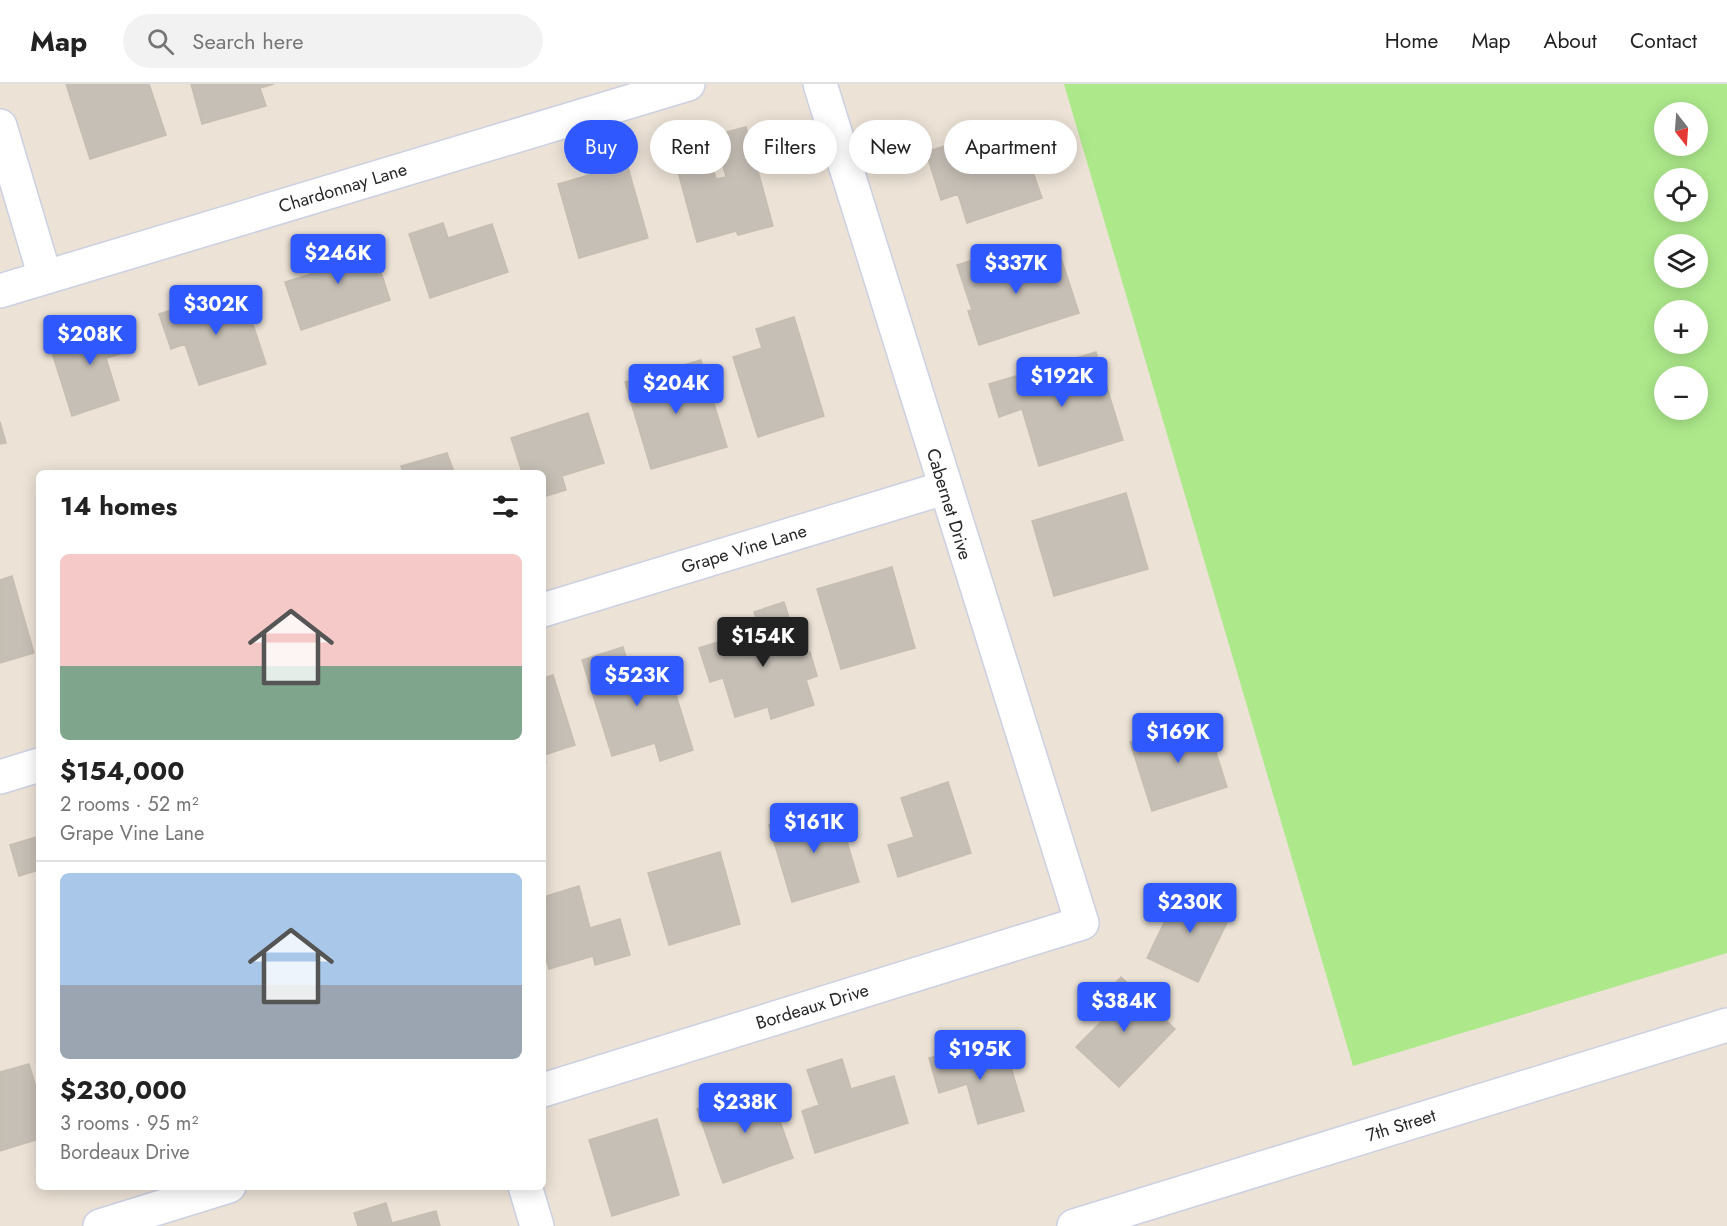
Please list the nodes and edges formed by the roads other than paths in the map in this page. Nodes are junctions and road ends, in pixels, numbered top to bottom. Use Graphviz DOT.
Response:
graph roads {
  1 [pos="687,84"];
  2 [pos="820,84"];
  3 [pos="0,126"];
  4 [pos="45,277"];
  5 [pos="0,291"];
  6 [pos="944,488"];
  7 [pos="546,609"];
  8 [pos="36,766"];
  9 [pos="0,777"];
  10 [pos="1082,923"];
  11 [pos="1727,1024"];
  12 [pos="546,1089"];
  13 [pos="216,1190"];
  14 [pos="526,1190"];
  15 [pos="100,1226"];
  16 [pos="537,1226"];
  17 [pos="1074,1226"];
  1 -- 4 [label="street, Chardonnay Lane"];
  2 -- 6 [label="street, Cabernet Drive"];
  3 -- 4 [label="street"];
  4 -- 5 [label="street, Chardonnay Lane"];
  6 -- 7 [label="street, Grape Vine Lane"];
  6 -- 10 [label="street, Cabernet Drive"];
  8 -- 9 [label="street"];
  10 -- 12 [label="street, Bordeaux Drive"];
  11 -- 17 [label="street, 7th Street"];
  13 -- 15 [label="street"];
  14 -- 16 [label="street"];
}
